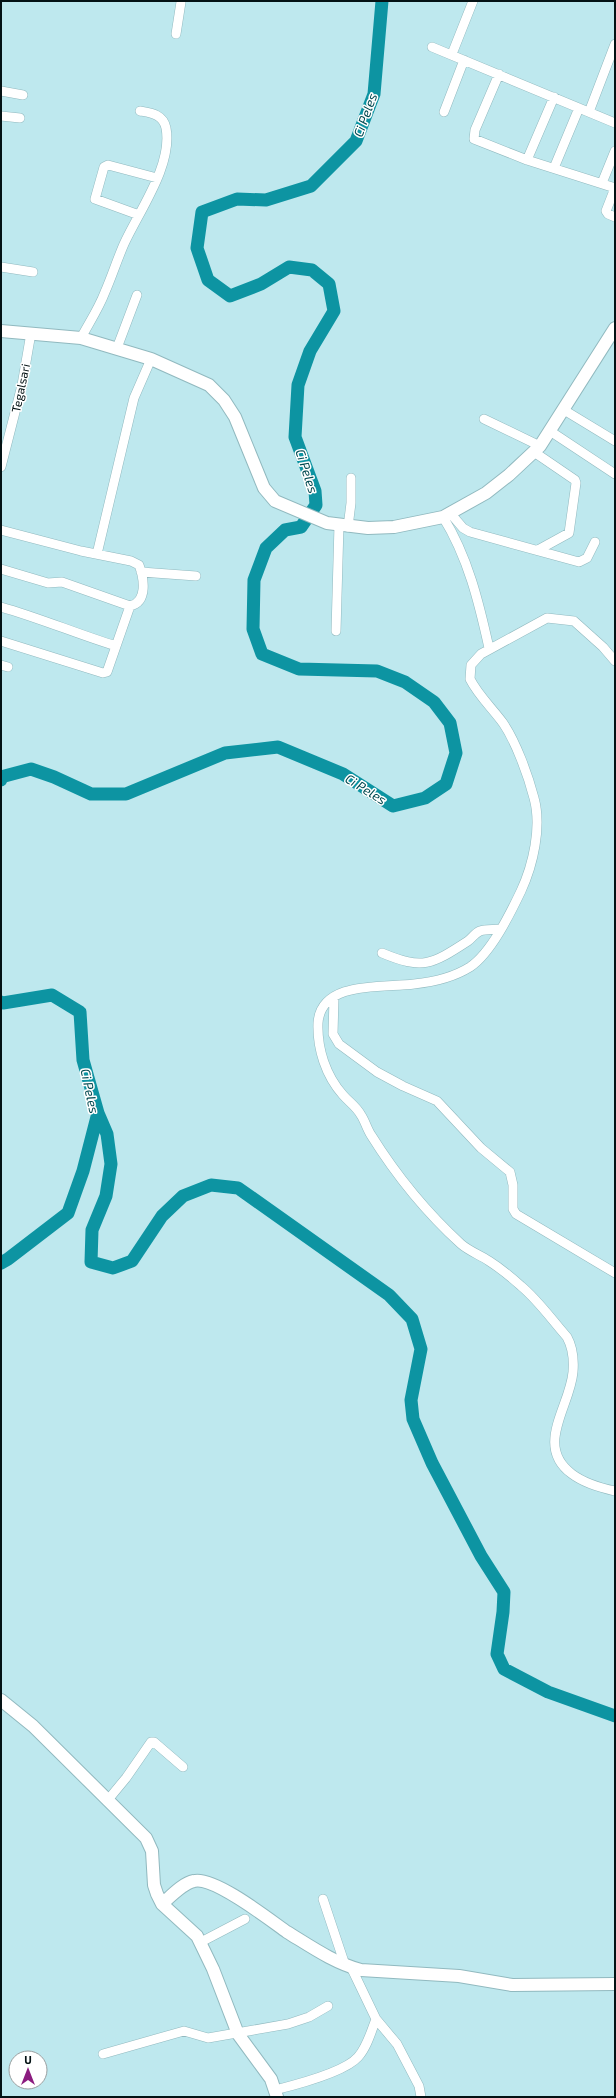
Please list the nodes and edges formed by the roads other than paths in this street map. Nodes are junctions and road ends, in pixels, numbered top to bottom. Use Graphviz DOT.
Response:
graph roads {
  1 [pos="180,1"];
  2 [pos="473,1"];
  3 [pos="176,34"];
  4 [pos="615,44"];
  5 [pos="432,47"];
  6 [pos="452,54"];
  7 [pos="464,60"];
  8 [pos="499,74"];
  9 [pos="1,91"];
  10 [pos="23,95"];
  11 [pos="554,97"];
  12 [pos="579,108"];
  13 [pos="140,111"];
  14 [pos="444,112"];
  15 [pos="589,112"];
  16 [pos="1,116"];
  17 [pos="20,118"];
  18 [pos="615,123"];
  19 [pos="615,151"];
  20 [pos="527,160"];
  21 [pos="554,168"];
  22 [pos="157,178"];
  23 [pos="602,183"];
  24 [pos="139,216"];
  25 [pos="615,217"];
  26 [pos="1,267"];
  27 [pos="33,272"];
  28 [pos="137,295"];
  29 [pos="615,328"];
  30 [pos="1,331"];
  31 [pos="31,333"];
  32 [pos="82,338"];
  33 [pos="117,348"];
  34 [pos="151,359"];
  35 [pos="564,410"];
  36 [pos="484,419"];
  37 [pos="550,431"];
  38 [pos="615,441"];
  39 [pos="4,446"];
  40 [pos="537,449"];
  41 [pos="1,467"];
  42 [pos="615,474"];
  43 [pos="351,478"];
  44 [pos="447,516"];
  45 [pos="338,525"];
  46 [pos="1,530"];
  47 [pos="595,542"];
  48 [pos="538,550"];
  49 [pos="97,554"];
  50 [pos="1,569"];
  51 [pos="141,572"];
  52 [pos="196,576"];
  53 [pos="130,606"];
  54 [pos="1,607"];
  55 [pos="336,632"];
  56 [pos="1,641"];
  57 [pos="116,646"];
  58 [pos="489,648"];
  59 [pos="615,662"];
  60 [pos="501,929"];
  61 [pos="382,953"];
  62 [pos="334,998"];
  63 [pos="615,1273"];
  64 [pos="615,1491"];
  65 [pos="1,1700"];
  66 [pos="183,1768"];
  67 [pos="107,1801"];
  68 [pos="322,1899"];
  69 [pos="162,1904"];
  70 [pos="246,1919"];
  71 [pos="201,1942"];
  72 [pos="348,1966"];
  73 [pos="615,1984"];
  74 [pos="328,2006"];
  75 [pos="376,2019"];
  76 [pos="238,2034"];
  77 [pos="103,2054"];
  78 [pos="276,2093"];
  79 [pos="421,2097"];
  1 -- 3 [label="street"];
  2 -- 6 [label="street"];
  4 -- 15 [label="street"];
  5 -- 6 [label="street"];
  6 -- 7 [label="street"];
  7 -- 8 [label="street"];
  7 -- 14 [label="street"];
  8 -- 11 [label="street"];
  8 -- 20 [label="street"];
  9 -- 10 [label="street"];
  11 -- 12 [label="street"];
  11 -- 20 [label="street"];
  12 -- 15 [label="street"];
  12 -- 21 [label="street"];
  13 -- 22 [label="street"];
  15 -- 18 [label="street"];
  16 -- 17 [label="street"];
  19 -- 23 [label="street"];
  20 -- 21 [label="street"];
  21 -- 23 [label="street"];
  22 -- 24 [label="street"];
  22 -- 24 [label="street"];
  23 -- 25 [label="street"];
  24 -- 32 [label="street"];
  26 -- 27 [label="street"];
  28 -- 33 [label="street"];
  29 -- 35 [label="street"];
  30 -- 31 [label="street"];
  31 -- 32 [label="street"];
  31 -- 39 [label="street, Tegalsari"];
  32 -- 33 [label="street"];
  33 -- 34 [label="street"];
  34 -- 45 [label="street"];
  34 -- 49 [label="street"];
  35 -- 37 [label="street"];
  35 -- 38 [label="street"];
  36 -- 40 [label="street"];
  37 -- 40 [label="street"];
  37 -- 42 [label="street"];
  39 -- 41 [label="street, Tegalsari"];
  40 -- 44 [label="street"];
  40 -- 48 [label="street"];
  43 -- 45 [label="street"];
  44 -- 45 [label="street"];
  44 -- 48 [label="street"];
  44 -- 58 [label="street"];
  45 -- 55 [label="street"];
  46 -- 49 [label="street"];
  47 -- 48 [label="street"];
  49 -- 51 [label="street"];
  50 -- 53 [label="street"];
  51 -- 52 [label="street"];
  51 -- 53 [label="street"];
  53 -- 57 [label="street"];
  54 -- 57 [label="street"];
  56 -- 57 [label="street"];
  58 -- 59 [label="street"];
  58 -- 60 [label="street"];
  60 -- 61 [label="street"];
  60 -- 62 [label="street"];
  62 -- 63 [label="street"];
  62 -- 64 [label="street"];
  65 -- 67 [label="street"];
  66 -- 67 [label="street"];
  67 -- 69 [label="street"];
  68 -- 72 [label="street"];
  69 -- 71 [label="street"];
  69 -- 72 [label="street"];
  70 -- 71 [label="street"];
  71 -- 76 [label="street"];
  72 -- 73 [label="street"];
  72 -- 75 [label="street"];
  74 -- 76 [label="street"];
  75 -- 78 [label="street"];
  75 -- 79 [label="street"];
  76 -- 77 [label="street"];
  76 -- 78 [label="street"];
}
